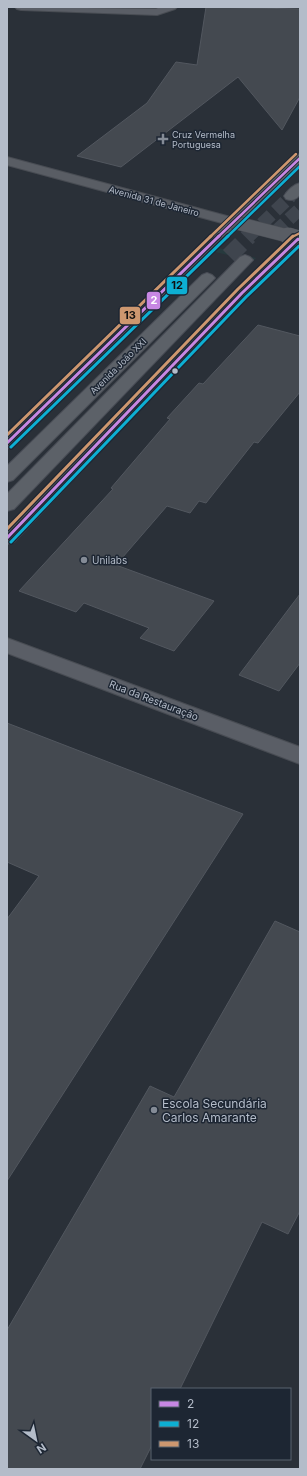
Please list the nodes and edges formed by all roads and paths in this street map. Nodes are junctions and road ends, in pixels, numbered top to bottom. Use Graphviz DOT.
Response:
graph roads {
  1 [pos="21,7"];
  2 [pos="172,7"];
  3 [pos="300,158"];
  4 [pos="7,161"];
  5 [pos="233,222"];
  6 [pos="299,239"];
  7 [pos="7,443"];
  8 [pos="7,476"];
  9 [pos="7,505"];
  10 [pos="7,538"];
  11 [pos="7,644"];
  12 [pos="300,756"];
  1 -- 2 [label="street"];
  3 -- 5 [label="main road"];
  4 -- 5 [label="main road, Avenida 31 de Janeiro"];
  5 -- 6 [label="main road, Avenida 31 de Janeiro, bridge"];
  5 -- 7 [label="main road"];
  6 -- 10 [label="main road"];
  8 -- 9 [label="main road, Avenida João XXI"];
  11 -- 12 [label="street, Rua da Restauração"];
}
